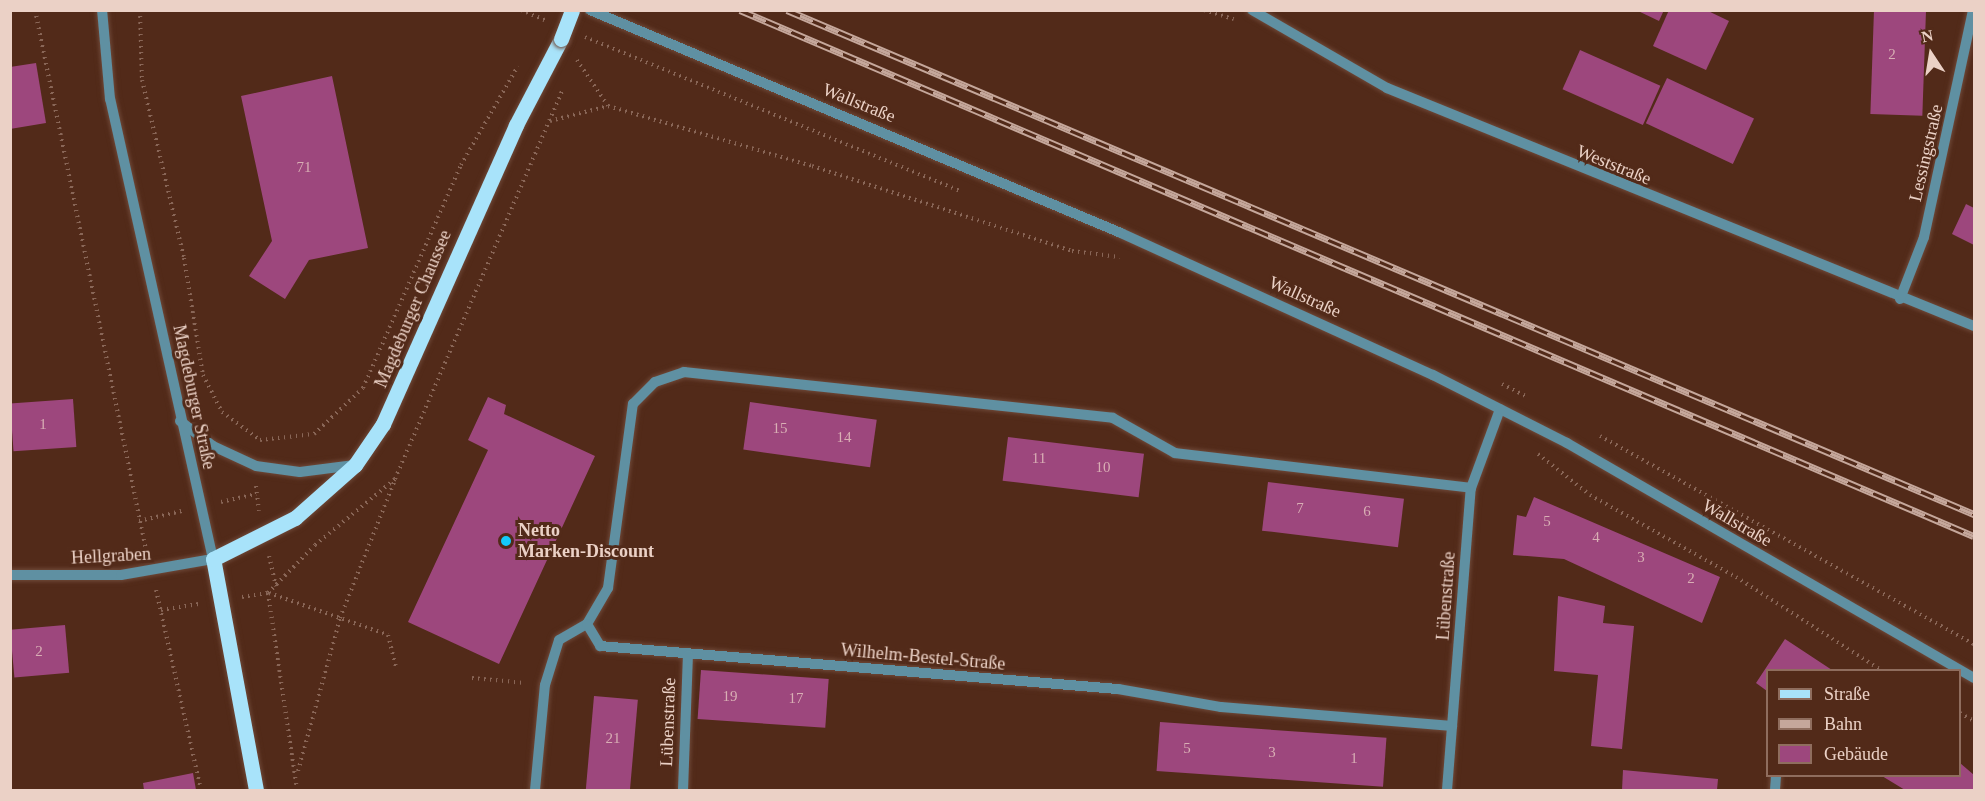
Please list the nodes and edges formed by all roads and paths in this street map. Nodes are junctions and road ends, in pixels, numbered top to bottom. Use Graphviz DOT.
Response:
graph roads {
  1 [pos="35,10"];
  2 [pos="102,10"];
  3 [pos="140,10"];
  4 [pos="521,10"];
  5 [pos="572,10"];
  6 [pos="590,10"];
  7 [pos="1204,10"];
  8 [pos="1252,10"];
  9 [pos="1973,10"];
  10 [pos="1220,17"];
  11 [pos="558,32"];
  12 [pos="578,33"];
  13 [pos="522,58"];
  14 [pos="577,60"];
  15 [pos="608,106"];
  16 [pos="550,121"];
  17 [pos="966,193"];
  18 [pos="1088,243"];
  19 [pos="1121,257"];
  20 [pos="1132,262"];
  21 [pos="1900,299"];
  22 [pos="1974,326"];
  23 [pos="1500,409"];
  24 [pos="180,422"];
  25 [pos="1530,448"];
  26 [pos="355,465"];
  27 [pos="395,479"];
  28 [pos="1471,488"];
  29 [pos="256,494"];
  30 [pos="200,506"];
  31 [pos="213,559"];
  32 [pos="10,575"];
  33 [pos="161,610"];
  34 [pos="340,618"];
  35 [pos="587,624"];
  36 [pos="688,655"];
  37 [pos="396,668"];
  38 [pos="1879,669"];
  39 [pos="1958,669"];
  40 [pos="472,678"];
  41 [pos="545,684"];
  42 [pos="1452,726"];
  43 [pos="298,771"];
  44 [pos="201,790"];
  45 [pos="256,790"];
  46 [pos="297,790"];
  47 [pos="535,790"];
  48 [pos="683,790"];
  49 [pos="1447,790"];
  1 -- 30 [label="path"];
  2 -- 24 [label="street, Magdeburger Straße"];
  3 -- 13 [label="path"];
  4 -- 11 [label="path"];
  5 -- 11 [label="main road, Magdeburger Chaussee, bridge"];
  6 -- 23 [label="street, Wallstraße"];
  7 -- 10 [label="path"];
  8 -- 21 [label="street, Weststraße"];
  9 -- 21 [label="street, Lessingstraße"];
  11 -- 26 [label="main road, Magdeburger Chaussee"];
  12 -- 17 [label="path"];
  14 -- 15 [label="path"];
  15 -- 16 [label="path"];
  15 -- 19 [label="path"];
  18 -- 19 [label="path"];
  19 -- 20 [label="path"];
  21 -- 22 [label="street, Weststraße"];
  23 -- 28 [label="street, Lübenstraße"];
  23 -- 39 [label="street, Wallstraße"];
  24 -- 26 [label="street"];
  24 -- 30 [label="street, Magdeburger Straße"];
  25 -- 38 [label="path"];
  26 -- 31 [label="main road, Magdeburger Chaussee"];
  27 -- 34 [label="path"];
  28 -- 35 [label="street"];
  28 -- 42 [label="street, Lübenstraße"];
  29 -- 30 [label="path"];
  30 -- 31 [label="street, Magdeburger Straße"];
  31 -- 32 [label="street, Hellgraben"];
  31 -- 45 [label="main road, Magdeburger Straße"];
  33 -- 44 [label="path"];
  34 -- 37 [label="path"];
  34 -- 43 [label="path"];
  34 -- 43 [label="path"];
  35 -- 36 [label="street, Wilhelm-Bestel-Straße"];
  35 -- 41 [label="street"];
  36 -- 42 [label="street, Wilhelm-Bestel-Straße"];
  36 -- 48 [label="street, Lübenstraße"];
  40 -- 41 [label="path"];
  41 -- 47 [label="street"];
  42 -- 49 [label="street, Lübenstraße"];
  43 -- 46 [label="path"];
}
